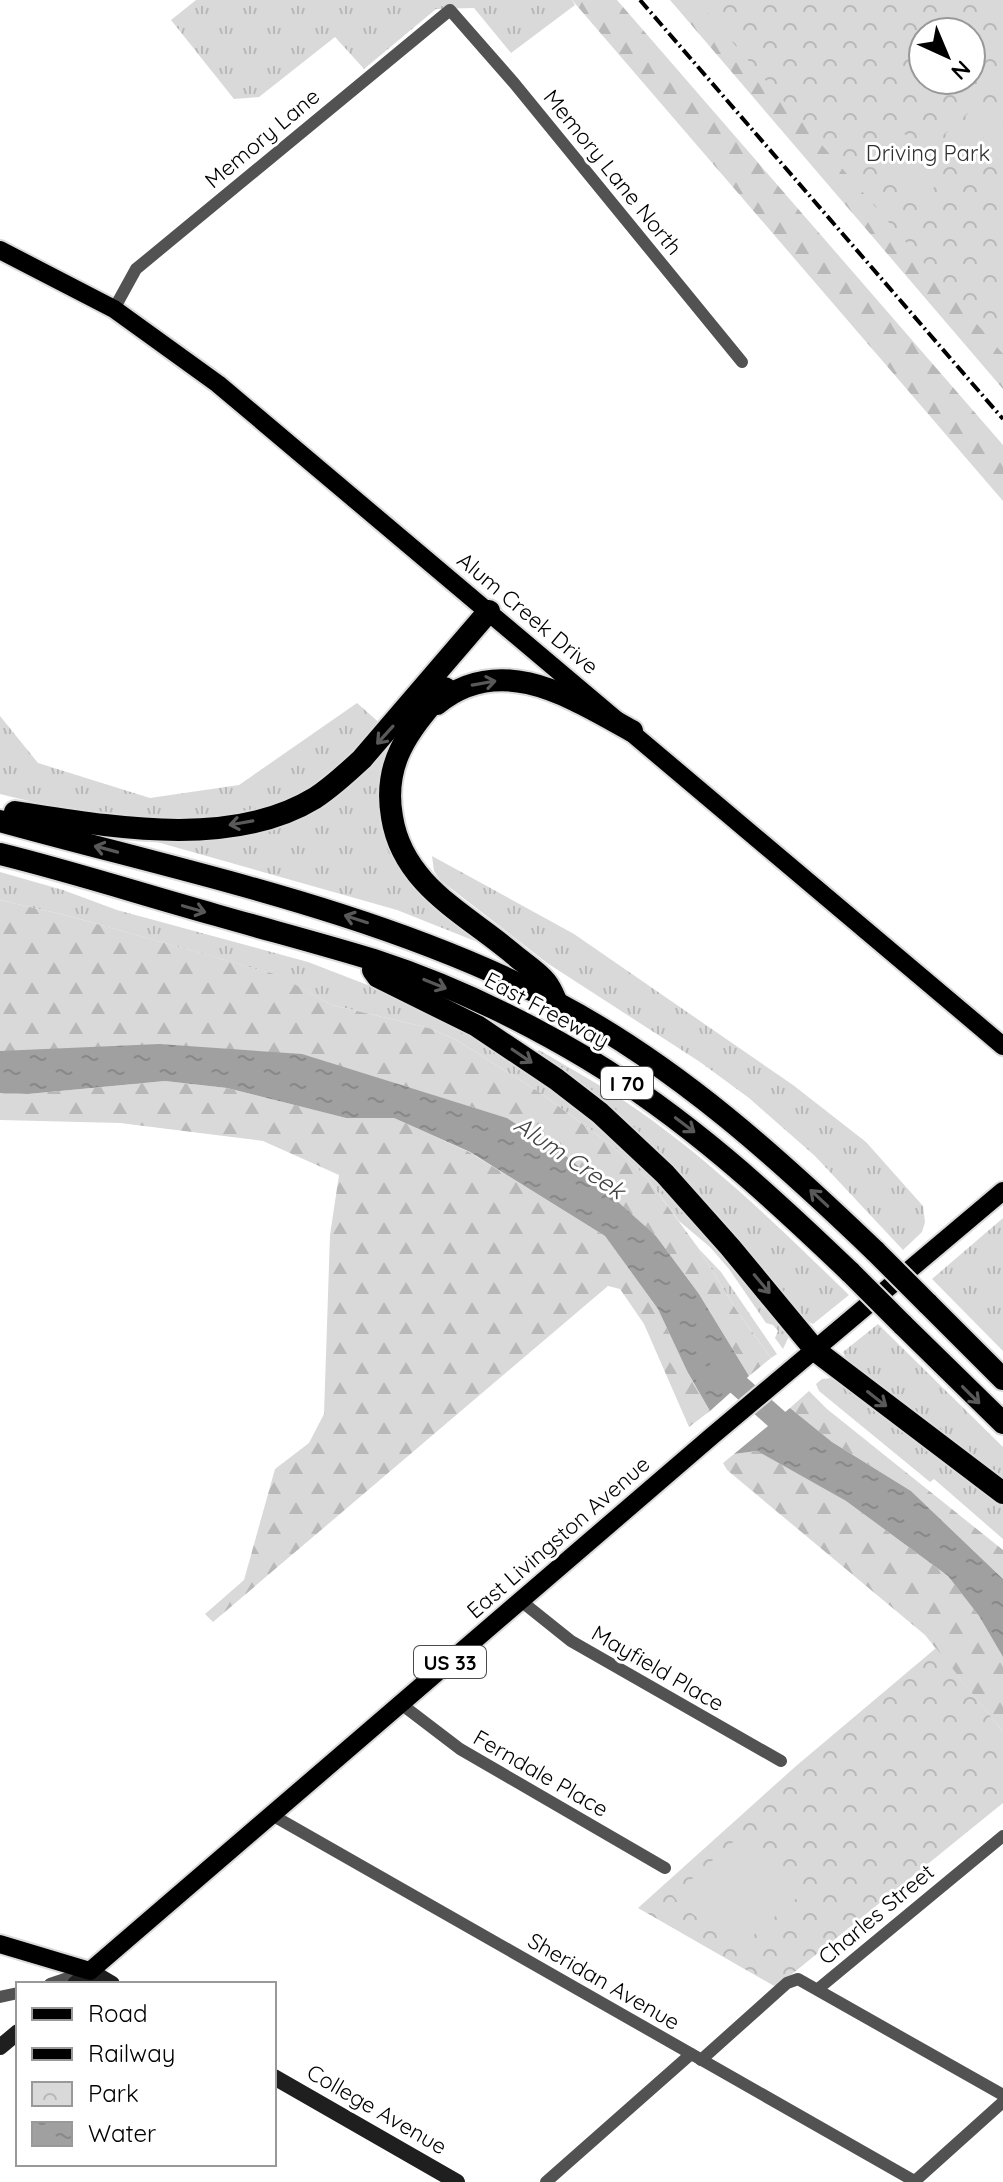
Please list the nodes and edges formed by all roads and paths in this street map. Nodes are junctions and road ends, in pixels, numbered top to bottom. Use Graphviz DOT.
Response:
graph roads {
  1 [pos="450,10"];
  2 [pos="0,250"];
  3 [pos="114,309"];
  4 [pos="742,362"];
  5 [pos="489,611"];
  6 [pos="418,721"];
  7 [pos="632,731"];
  8 [pos="0,810"];
  9 [pos="0,821"];
  10 [pos="0,854"];
  11 [pos="362,957"];
  12 [pos="557,1003"];
  13 [pos="1003,1046"];
  14 [pos="1003,1191"];
  15 [pos="816,1351"];
  16 [pos="1003,1379"];
  17 [pos="1003,1423"];
  18 [pos="1003,1493"];
  19 [pos="521,1601"];
  20 [pos="401,1704"];
  21 [pos="781,1761"];
  22 [pos="272,1815"];
  23 [pos="1003,1836"];
  24 [pos="665,1868"];
  25 [pos="0,1944"];
  26 [pos="90,1971"];
  27 [pos="56,1982"];
  28 [pos="77,1982"];
  29 [pos="109,1982"];
  30 [pos="818,1989"];
  31 [pos="16,2034"];
  32 [pos="0,2047"];
  33 [pos="696,2057"];
  34 [pos="276,2078"];
  35 [pos="1003,2095"];
  36 [pos="1003,2102"];
  37 [pos="457,2182"];
  38 [pos="546,2182"];
  39 [pos="916,2182"];
  1 -- 3 [label="street, Memory Lane"];
  1 -- 4 [label="street, Memory Lane North"];
  2 -- 3 [label="main road, Alum Creek Drive"];
  3 -- 5 [label="main road, Alum Creek Drive"];
  5 -- 6 [label="highway"];
  5 -- 7 [label="main road, Alum Creek Drive"];
  5 -- 8 [label="highway, one-way"];
  6 -- 7 [label="highway, one-way"];
  6 -- 12 [label="highway"];
  7 -- 13 [label="main road, Alum Creek Drive"];
  12 -- 9 [label="highway, East Freeway / I 70, one-way"];
  10 -- 11 [label="highway, East Freeway / I 70, one-way"];
  11 -- 15 [label="highway, one-way"];
  11 -- 17 [label="highway, East Freeway / I 70, one-way, bridge"];
  16 -- 12 [label="highway, East Freeway / I 70, one-way, bridge"];
  14 -- 15 [label="main road, East Livingston Avenue / US 33"];
  15 -- 18 [label="highway, one-way"];
  15 -- 19 [label="main road, East Livingston Avenue / US 33"];
  19 -- 20 [label="main road, East Livingston Avenue / US 33"];
  19 -- 21 [label="street, Mayfield Place"];
  20 -- 22 [label="main road, East Livingston Avenue / US 33"];
  20 -- 24 [label="street, Ferndale Place"];
  22 -- 26 [label="main road, East Livingston Avenue / US 33"];
  22 -- 33 [label="street, Sheridan Avenue"];
  23 -- 30 [label="street, Charles Street"];
  25 -- 26 [label="main road"];
  26 -- 27 [label="street"];
  26 -- 28 [label="main road, East Livingston Avenue"];
  26 -- 29 [label="main road"];
  30 -- 33 [label="street, Charles Street"];
  30 -- 35 [label="street"];
  31 -- 32 [label="main road"];
  33 -- 38 [label="street, Charles Street"];
  33 -- 39 [label="street, Sheridan Avenue"];
  34 -- 37 [label="main road, College Avenue"];
  36 -- 39 [label="street"];
}
